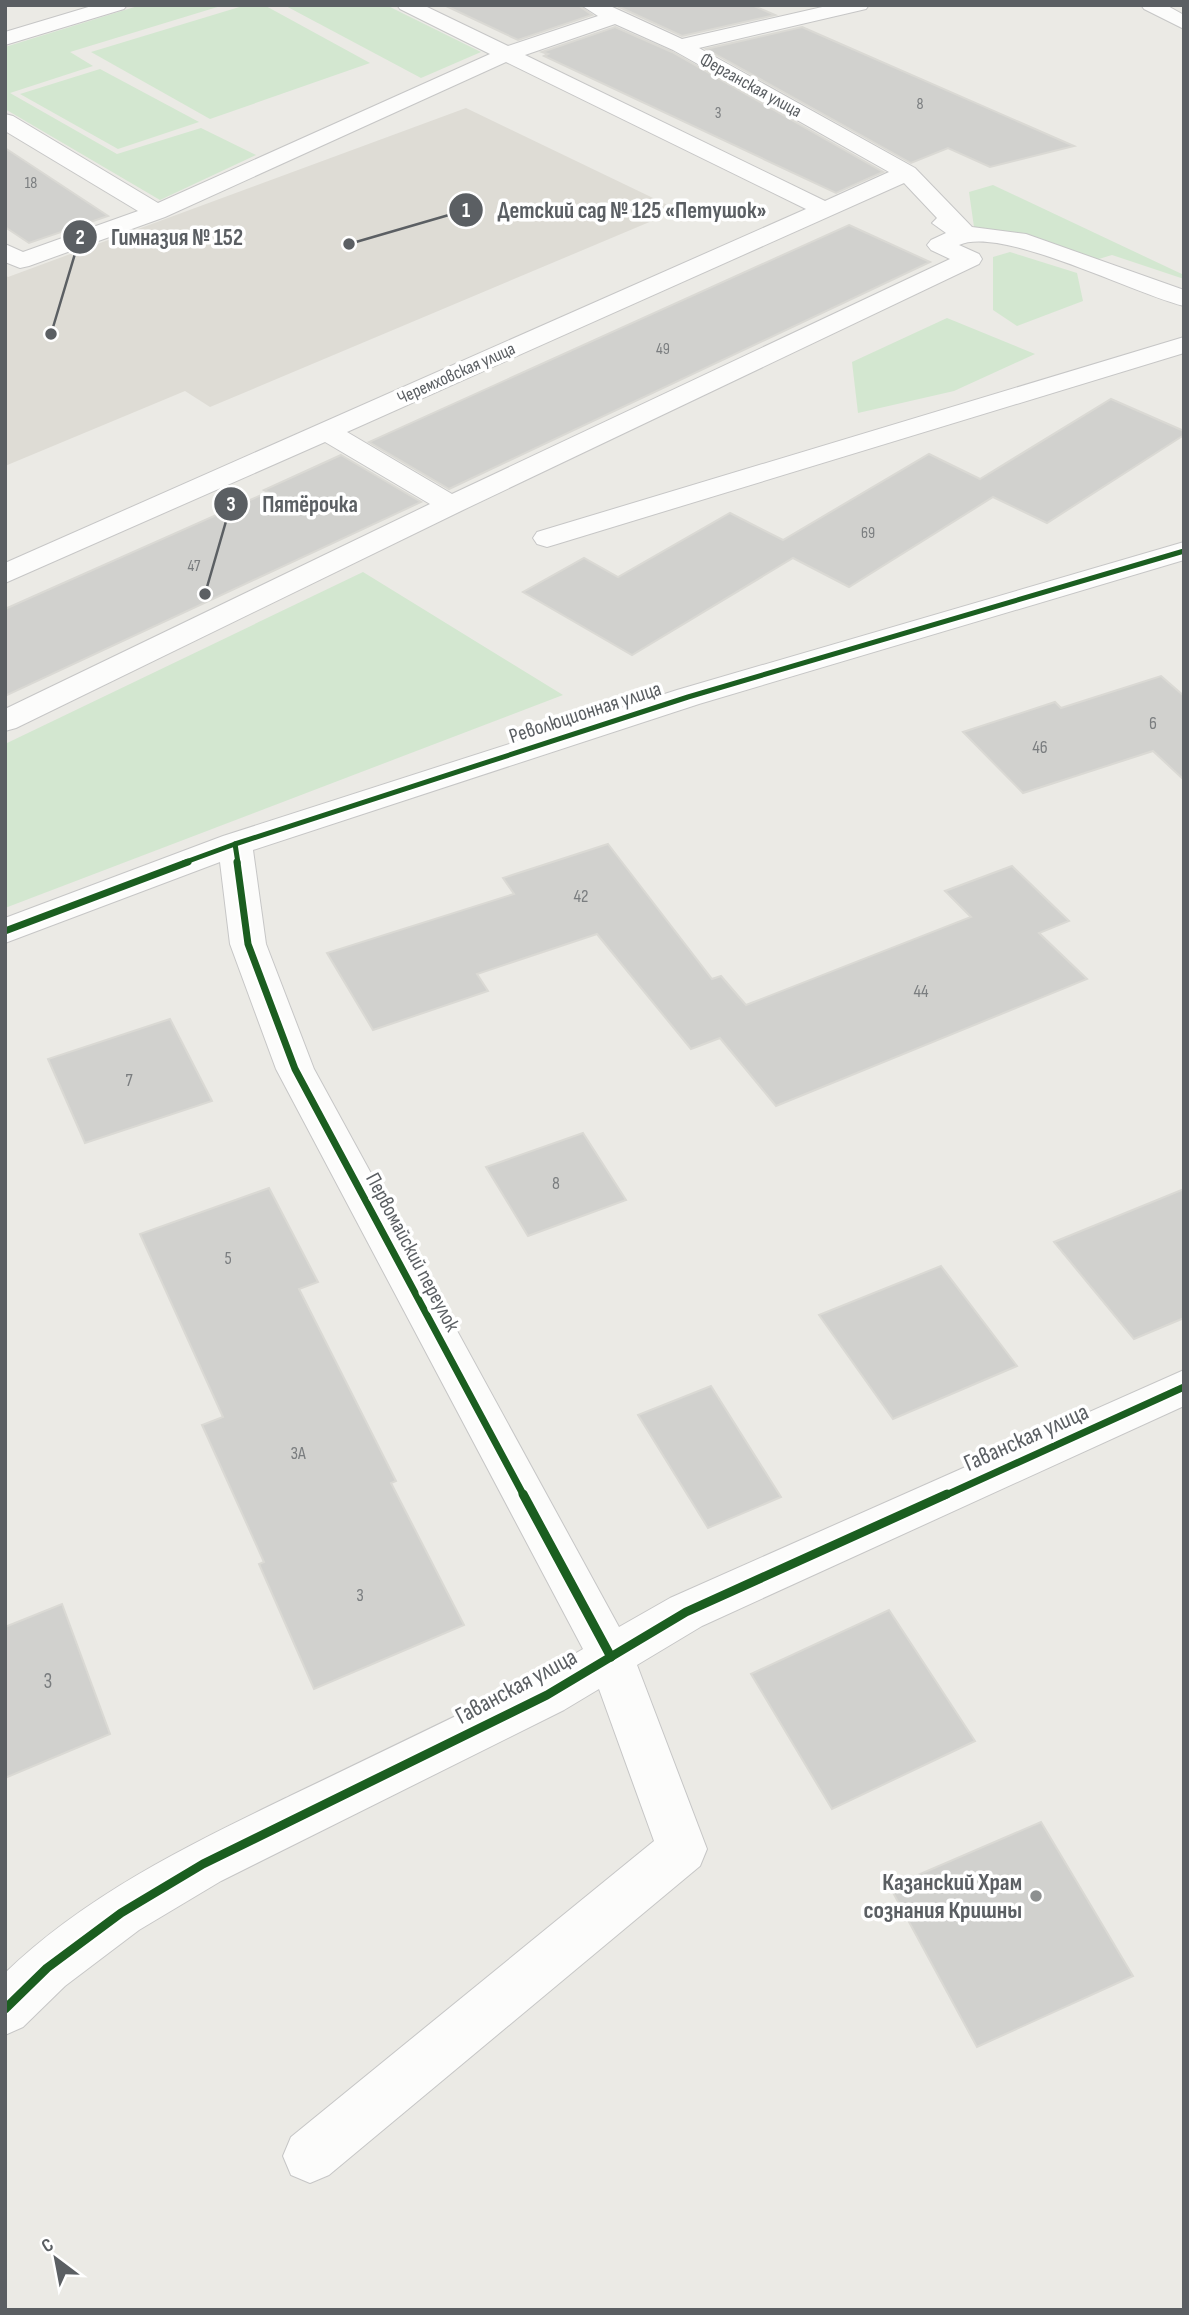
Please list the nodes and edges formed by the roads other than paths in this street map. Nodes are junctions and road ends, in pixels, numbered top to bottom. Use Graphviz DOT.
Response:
graph roads {
  1 [pos="117,5"];
  2 [pos="407,5"];
  3 [pos="591,5"];
  4 [pos="859,5"];
  5 [pos="1151,5"];
  6 [pos="615,17"];
  7 [pos="1184,23"];
  8 [pos="5,39"];
  9 [pos="680,46"];
  10 [pos="506,54"];
  11 [pos="5,121"];
  12 [pos="907,173"];
  13 [pos="870,190"];
  14 [pos="825,209"];
  15 [pos="157,212"];
  16 [pos="965,233"];
  17 [pos="5,251"];
  18 [pos="1184,299"];
  19 [pos="1184,345"];
  20 [pos="327,431"];
  21 [pos="451,505"];
  22 [pos="547,538"];
  23 [pos="1178,558"];
  24 [pos="5,574"];
  25 [pos="5,721"];
  26 [pos="235,844"];
  27 [pos="5,931"];
  28 [pos="1184,1387"];
  29 [pos="611,1657"];
  30 [pos="5,2009"];
  31 [pos="310,2156"];
  1 -- 8 [label="street"];
  2 -- 10 [label="street"];
  3 -- 6 [label="street, Ферганская улица"];
  4 -- 9 [label="street"];
  5 -- 7 [label="street"];
  6 -- 9 [label="street, Ферганская улица"];
  6 -- 10 [label="street"];
  9 -- 12 [label="street, Ферганская улица"];
  10 -- 14 [label="street"];
  10 -- 15 [label="street"];
  11 -- 15 [label="street"];
  12 -- 13 [label="street, Черемховская улица"];
  12 -- 16 [label="street, Ферганская улица"];
  13 -- 14 [label="street, Черемховская улица"];
  13 -- 16 [label="street"];
  14 -- 20 [label="street, Черемховская улица"];
  15 -- 17 [label="street"];
  16 -- 18 [label="street"];
  16 -- 21 [label="street"];
  19 -- 22 [label="street"];
  20 -- 21 [label="street"];
  20 -- 24 [label="street, Черемховская улица"];
  21 -- 25 [label="street"];
  23 -- 26 [label="street, Революционная улица"];
  26 -- 27 [label="street, Революционная улица"];
  26 -- 29 [label="street, Первомайский переулок"];
  28 -- 29 [label="street, Гаванская улица"];
  29 -- 30 [label="street, Гаванская улица"];
  29 -- 31 [label="street, Первомайский переулок"];
}
